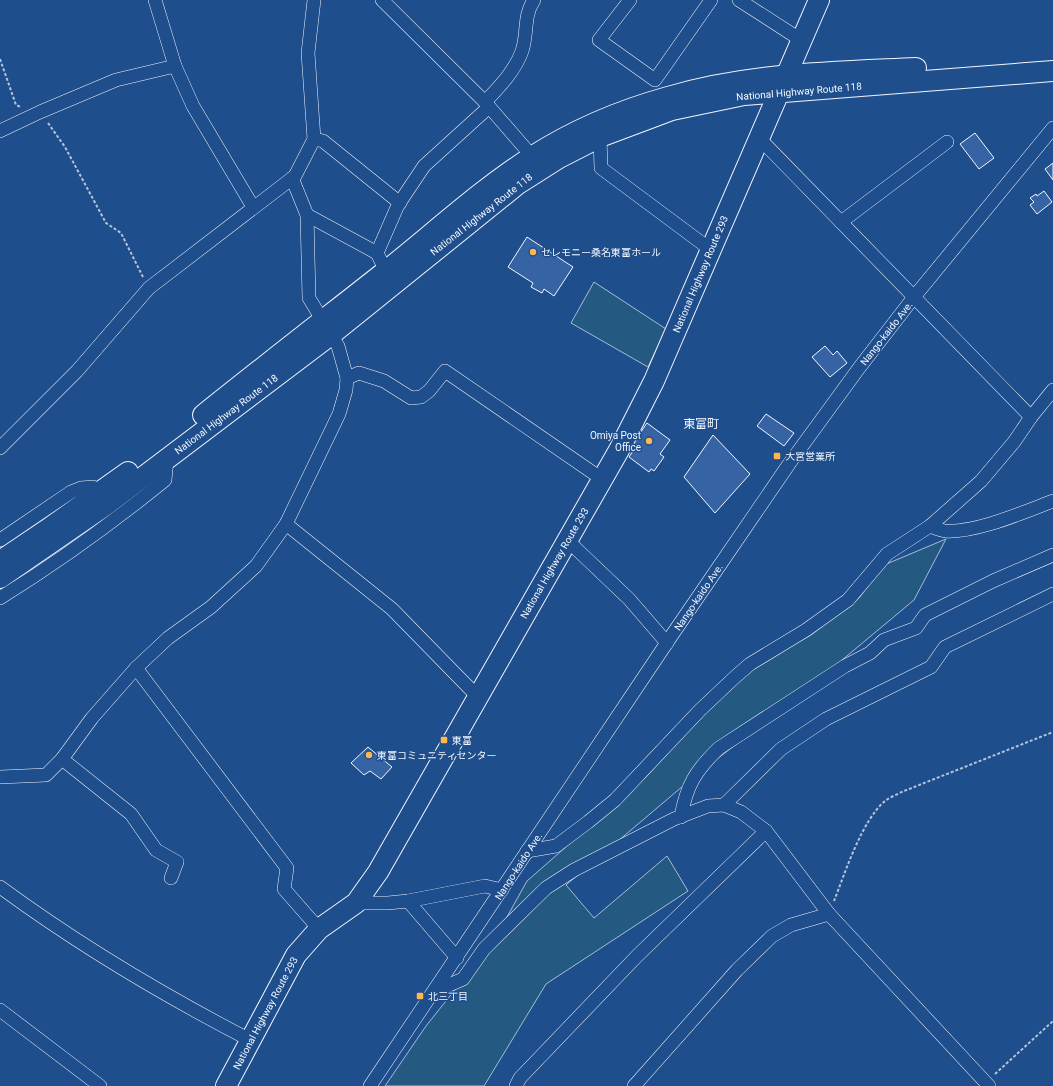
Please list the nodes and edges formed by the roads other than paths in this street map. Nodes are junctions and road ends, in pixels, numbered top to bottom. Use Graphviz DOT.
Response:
graph roads {
  1 [pos="155,0"];
  2 [pos="314,0"];
  3 [pos="382,0"];
  4 [pos="534,0"];
  5 [pos="630,0"];
  6 [pos="711,0"];
  7 [pos="739,0"];
  8 [pos="819,0"];
  9 [pos="801,40"];
  10 [pos="175,66"];
  11 [pos="1051,70"];
  12 [pos="782,84"];
  13 [pos="487,105"];
  14 [pos="1053,128"];
  15 [pos="0,131"];
  16 [pos="600,137"];
  17 [pos="314,138"];
  18 [pos="759,138"];
  19 [pos="947,142"];
  20 [pos="537,162"];
  21 [pos="292,178"];
  22 [pos="400,203"];
  23 [pos="253,207"];
  24 [pos="307,215"];
  25 [pos="841,222"];
  26 [pos="711,250"];
  27 [pos="381,262"];
  28 [pos="914,297"];
  29 [pos="327,327"];
  30 [pos="347,378"];
  31 [pos="1053,390"];
  32 [pos="1031,417"];
  33 [pos="0,448"];
  34 [pos="167,459"];
  35 [pos="602,479"];
  36 [pos="99,492"];
  37 [pos="1053,501"];
  38 [pos="286,524"];
  39 [pos="930,526"];
  40 [pos="0,540"];
  41 [pos="568,540"];
  42 [pos="1053,555"];
  43 [pos="0,561"];
  44 [pos="0,578"];
  45 [pos="1053,594"];
  46 [pos="0,598"];
  47 [pos="667,642"];
  48 [pos="136,668"];
  49 [pos="478,697"];
  50 [pos="62,759"];
  51 [pos="0,777"];
  52 [pos="724,805"];
  53 [pos="681,817"];
  54 [pos="766,831"];
  55 [pos="527,851"];
  56 [pos="171,878"];
  57 [pos="0,887"];
  58 [pos="502,890"];
  59 [pos="408,901"];
  60 [pos="356,902"];
  61 [pos="829,914"];
  62 [pos="319,929"];
  63 [pos="457,958"];
  64 [pos="435,991"];
  65 [pos="0,1010"];
  66 [pos="250,1040"];
  67 [pos="988,1084"];
  68 [pos="100,1086"];
  69 [pos="226,1086"];
  70 [pos="370,1086"];
  71 [pos="516,1086"];
  72 [pos="634,1086"];
  1 -- 10 [label="street"];
  2 -- 17 [label="street"];
  3 -- 13 [label="street"];
  4 -- 13 [label="street"];
  5 -- 6 [label="street"];
  7 -- 9 [label="street"];
  8 -- 9 [label="highway, National Highway Route 293"];
  9 -- 12 [label="highway, National Highway Route 293"];
  10 -- 15 [label="street"];
  10 -- 23 [label="street"];
  11 -- 12 [label="highway, National Highway Route 118"];
  12 -- 16 [label="highway, National Highway Route 118"];
  12 -- 18 [label="highway, National Highway Route 293"];
  12 -- 20 [label="highway, National Highway Route 118"];
  13 -- 20 [label="street"];
  13 -- 22 [label="street"];
  14 -- 28 [label="street, Nango-kaido Ave."];
  16 -- 20 [label="highway, National Highway Route 118"];
  16 -- 26 [label="street"];
  17 -- 21 [label="street"];
  17 -- 22 [label="street"];
  18 -- 25 [label="street"];
  18 -- 26 [label="highway, National Highway Route 293"];
  19 -- 25 [label="street"];
  20 -- 27 [label="highway, National Highway Route 118"];
  20 -- 29 [label="highway, National Highway Route 118"];
  21 -- 23 [label="street"];
  21 -- 24 [label="street"];
  22 -- 27 [label="street"];
  23 -- 33 [label="street"];
  24 -- 27 [label="street"];
  24 -- 29 [label="street"];
  25 -- 28 [label="street"];
  26 -- 35 [label="highway, National Highway Route 293"];
  27 -- 29 [label="highway, National Highway Route 118"];
  28 -- 32 [label="street"];
  28 -- 47 [label="street, Nango-kaido Ave."];
  29 -- 30 [label="street"];
  29 -- 34 [label="highway, National Highway Route 118"];
  29 -- 36 [label="highway, National Highway Route 118"];
  30 -- 35 [label="street"];
  30 -- 38 [label="street"];
  31 -- 32 [label="street"];
  32 -- 39 [label="street"];
  34 -- 44 [label="highway, National Highway Route 118"];
  34 -- 46 [label="street"];
  35 -- 41 [label="highway, National Highway Route 293"];
  36 -- 40 [label="street"];
  36 -- 43 [label="highway, National Highway Route 118"];
  37 -- 39 [label="street"];
  38 -- 48 [label="street"];
  38 -- 49 [label="street"];
  39 -- 55 [label="street"];
  41 -- 47 [label="street"];
  41 -- 49 [label="highway, National Highway Route 293"];
  42 -- 53 [label="street"];
  45 -- 52 [label="street"];
  47 -- 55 [label="street, Nango-kaido Ave."];
  48 -- 50 [label="street"];
  48 -- 62 [label="street"];
  49 -- 60 [label="highway, National Highway Route 293"];
  50 -- 51 [label="street"];
  50 -- 56 [label="street"];
  52 -- 53 [label="street"];
  52 -- 54 [label="street"];
  53 -- 64 [label="street"];
  54 -- 61 [label="street"];
  54 -- 71 [label="street"];
  55 -- 58 [label="street, Nango-kaido Ave."];
  57 -- 66 [label="street"];
  58 -- 59 [label="street"];
  58 -- 63 [label="street, Nango-kaido Ave."];
  59 -- 60 [label="street"];
  59 -- 63 [label="street"];
  60 -- 62 [label="highway, National Highway Route 293"];
  61 -- 67 [label="street"];
  61 -- 72 [label="street"];
  62 -- 66 [label="highway, National Highway Route 293"];
  63 -- 64 [label="street, Nango-kaido Ave."];
  64 -- 70 [label="street, Nango-kaido Ave."];
  65 -- 68 [label="street"];
  66 -- 69 [label="highway, National Highway Route 293"];
}
